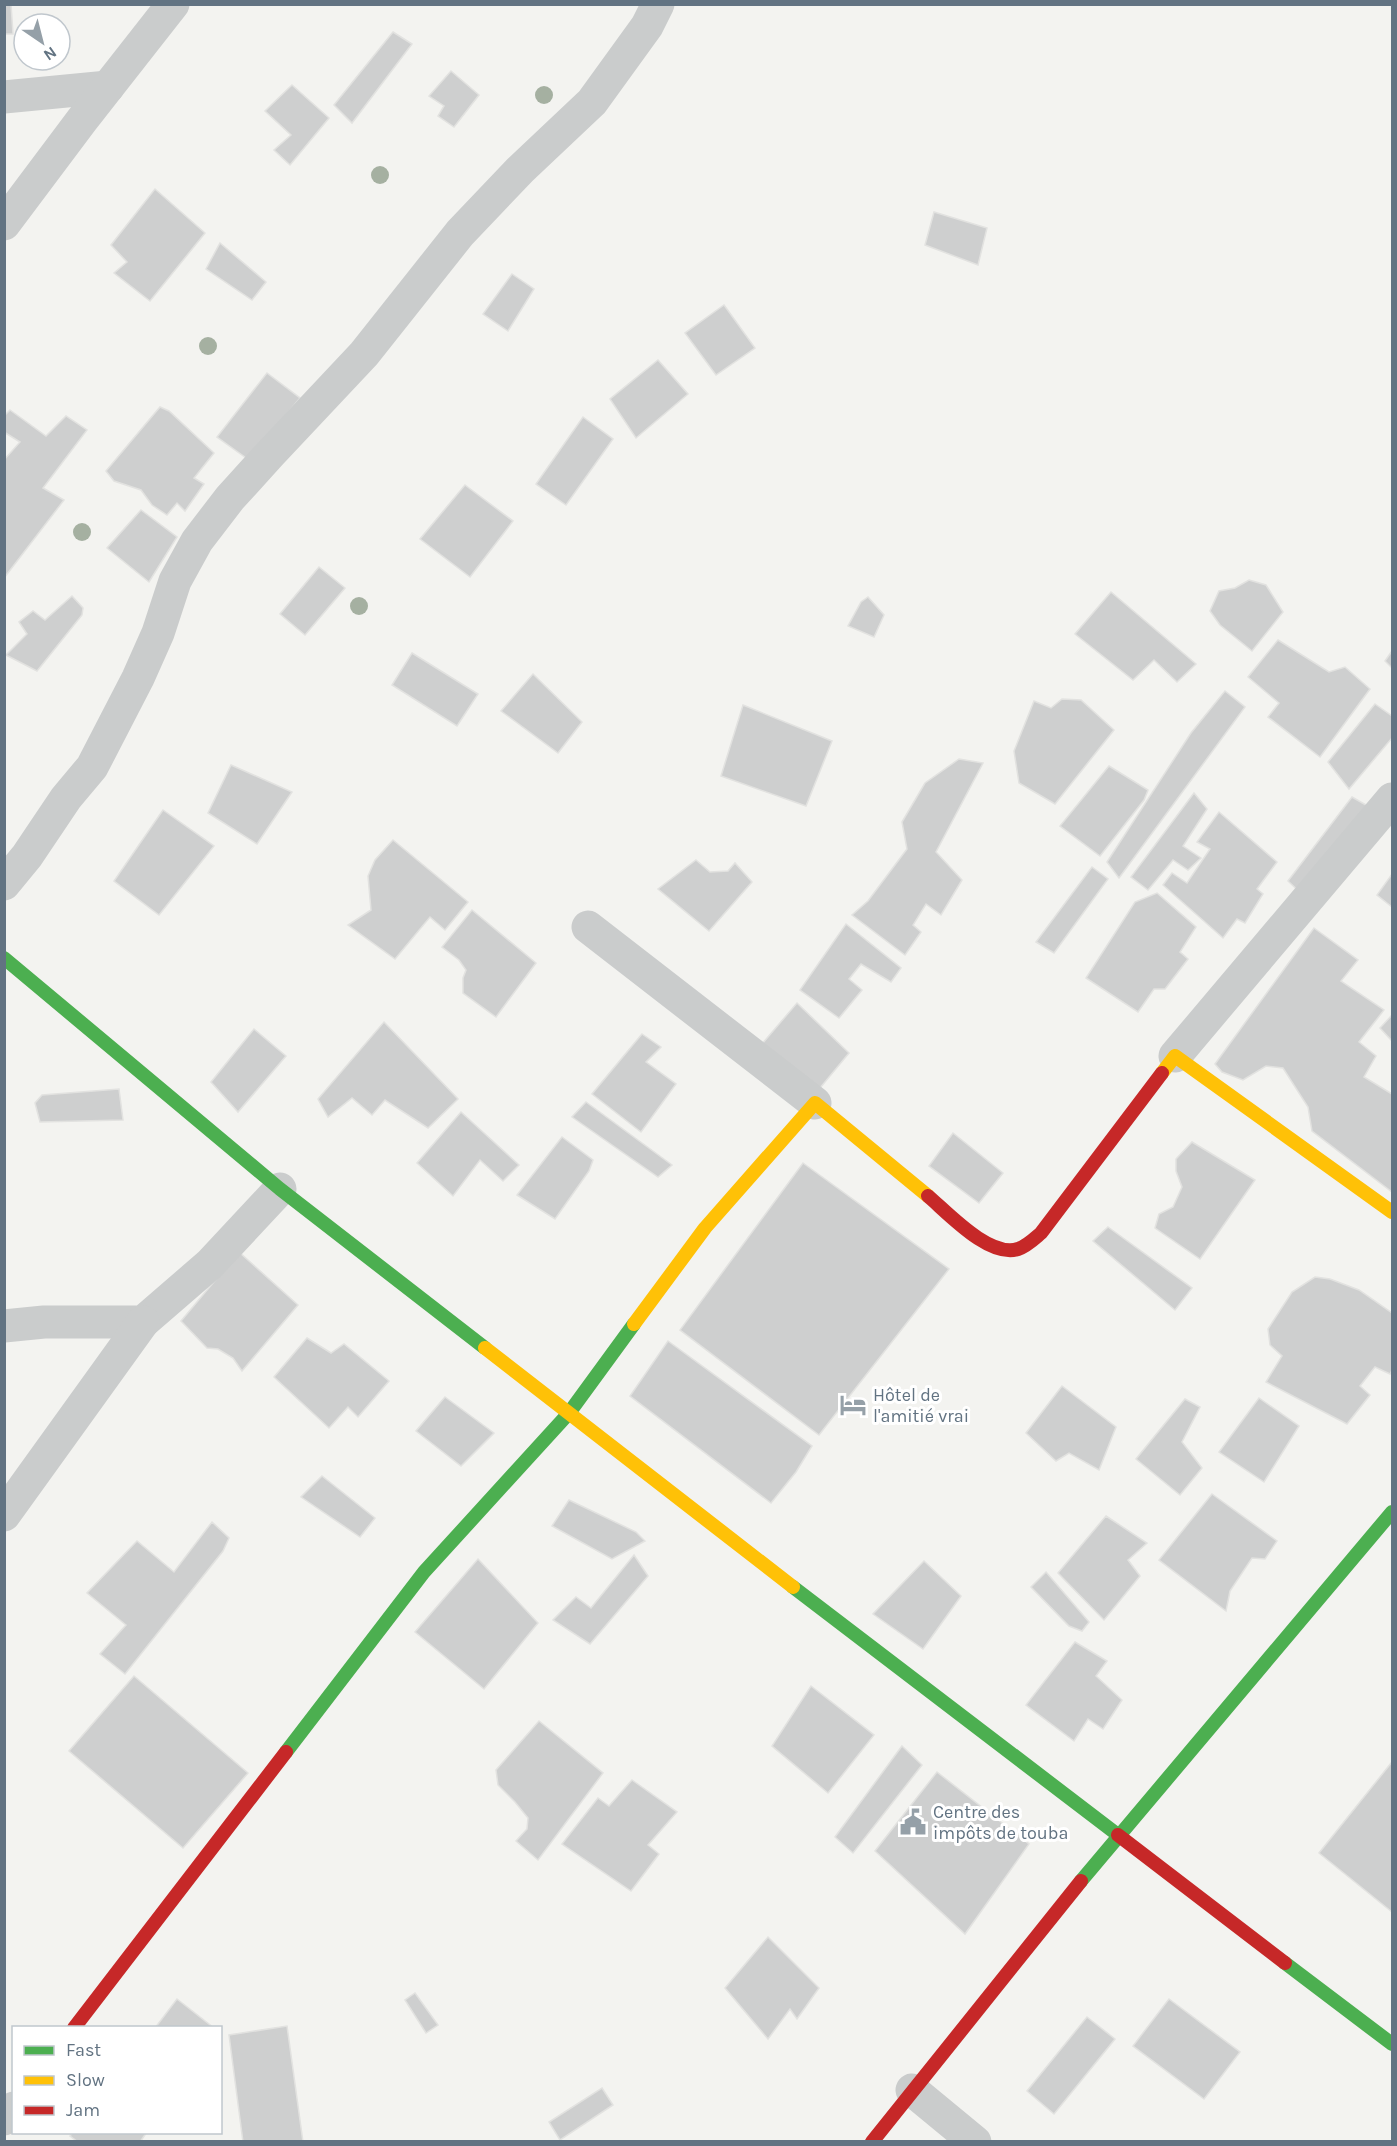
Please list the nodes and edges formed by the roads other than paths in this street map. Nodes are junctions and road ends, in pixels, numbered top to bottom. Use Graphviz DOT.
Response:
graph roads {
  1 [pos="173,4"];
  2 [pos="658,4"];
  3 [pos="108,87"];
  4 [pos="4,97"];
  5 [pos="4,224"];
  6 [pos="1392,799"];
  7 [pos="4,884"];
  8 [pos="588,927"];
  9 [pos="4,958"];
  10 [pos="1175,1056"];
  11 [pos="815,1103"];
  12 [pos="280,1189"];
  13 [pos="1392,1212"];
  14 [pos="143,1322"];
  15 [pos="4,1326"];
  16 [pos="569,1413"];
  17 [pos="1392,1512"];
  18 [pos="4,1515"];
  19 [pos="1119,1834"];
  20 [pos="76,2026"];
  21 [pos="1392,2044"];
  22 [pos="912,2090"];
  23 [pos="872,2142"];
  24 [pos="975,2142"];
  1 -- 3 [label="street"];
  2 -- 7 [label="street"];
  3 -- 4 [label="street"];
  3 -- 5 [label="street"];
  6 -- 10 [label="street"];
  8 -- 11 [label="street"];
  9 -- 12 [label="street"];
  10 -- 11 [label="street"];
  10 -- 13 [label="street"];
  11 -- 16 [label="street"];
  12 -- 14 [label="street"];
  12 -- 16 [label="street"];
  14 -- 15 [label="street"];
  14 -- 18 [label="street"];
  16 -- 19 [label="street"];
  16 -- 20 [label="street"];
  17 -- 19 [label="street"];
  19 -- 21 [label="street"];
  19 -- 22 [label="street"];
  22 -- 23 [label="street"];
  22 -- 24 [label="street"];
}
